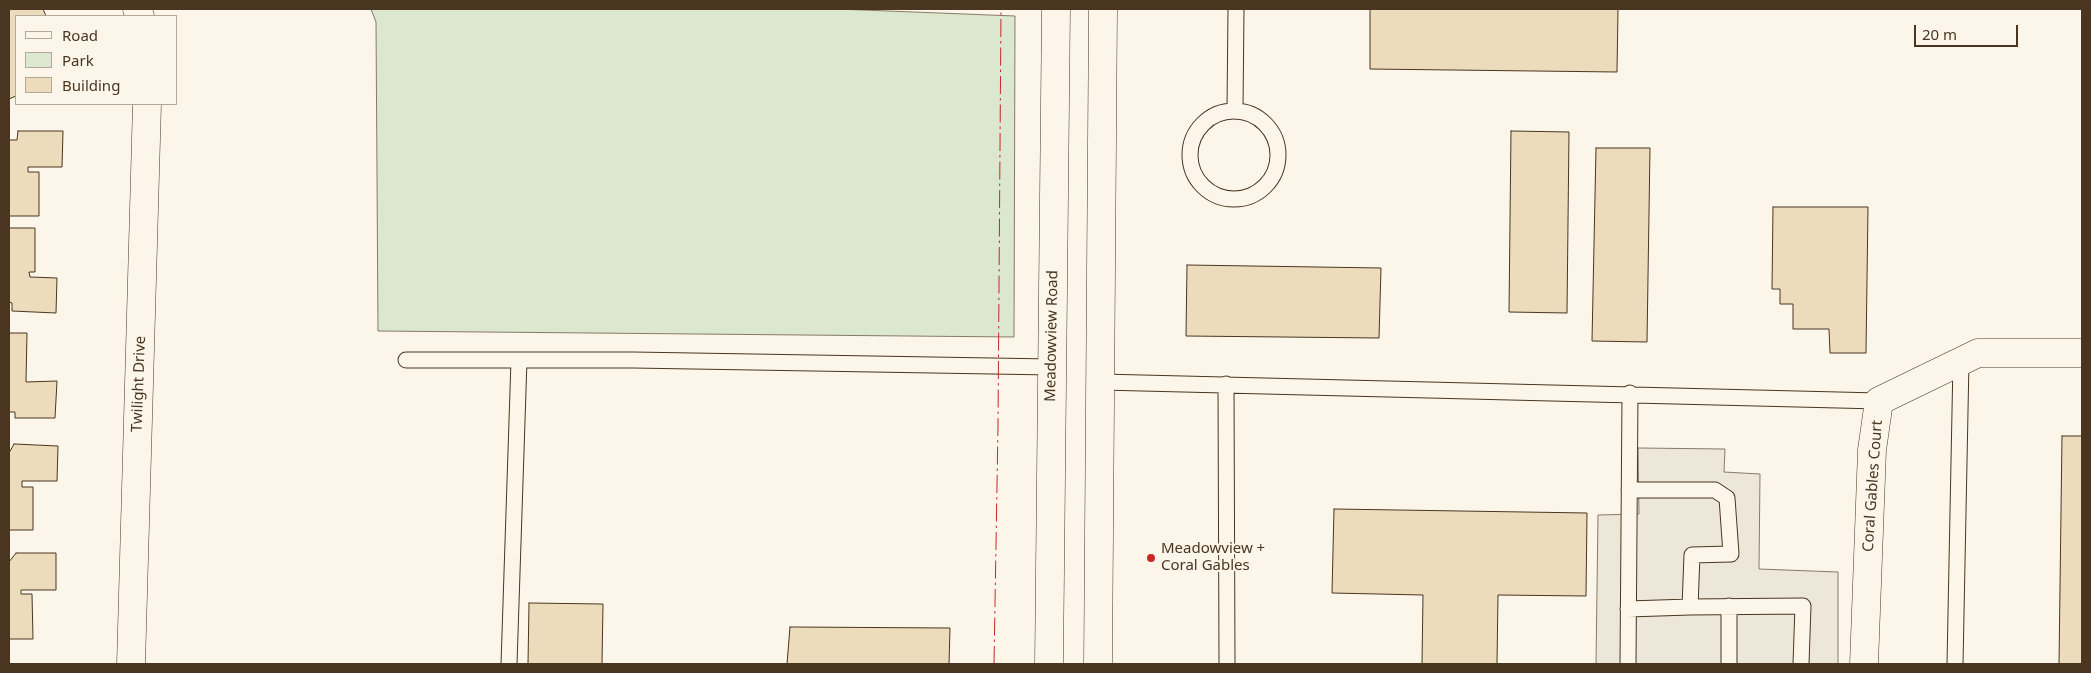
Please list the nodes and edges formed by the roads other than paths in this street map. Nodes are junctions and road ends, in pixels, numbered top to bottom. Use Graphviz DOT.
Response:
graph roads {
  1 [pos="1056,9"];
  2 [pos="1104,9"];
  3 [pos="1236,9"];
  4 [pos="147,105"];
  5 [pos="1235,110"];
  6 [pos="2082,353"];
  7 [pos="406,360"];
  8 [pos="519,360"];
  9 [pos="1962,361"];
  10 [pos="1052,367"];
  11 [pos="1101,382"];
  12 [pos="1226,384"];
  13 [pos="1630,393"];
  14 [pos="1880,401"];
  15 [pos="1629,490"];
  16 [pos="1690,606"];
  17 [pos="1729,606"];
  18 [pos="1628,609"];
  19 [pos="131,664"];
  20 [pos="508,664"];
  21 [pos="1050,664"];
  22 [pos="1098,664"];
  23 [pos="1227,664"];
  24 [pos="1628,664"];
  25 [pos="1729,664"];
  26 [pos="1802,664"];
  27 [pos="1864,664"];
  28 [pos="1955,664"];
  1 -- 10 [label="main road, Meadowview Road"];
  2 -- 11 [label="main road"];
  3 -- 5 [label="lane"];
  4 -- 19 [label="main road, Twilight Drive"];
  5 -- 5 [label="lane"];
  6 -- 9 [label="main road, Coral Gables Court"];
  7 -- 8 [label="lane"];
  8 -- 10 [label="lane"];
  8 -- 20 [label="lane"];
  9 -- 14 [label="main road, Coral Gables Court"];
  9 -- 28 [label="lane"];
  10 -- 21 [label="main road, Meadowview Road"];
  11 -- 12 [label="lane"];
  11 -- 22 [label="main road"];
  12 -- 13 [label="lane"];
  12 -- 23 [label="lane"];
  13 -- 14 [label="lane"];
  13 -- 15 [label="lane"];
  14 -- 27 [label="main road, Coral Gables Court"];
  15 -- 16 [label="lane"];
  15 -- 18 [label="lane"];
  16 -- 17 [label="lane"];
  16 -- 18 [label="lane"];
  17 -- 25 [label="lane"];
  17 -- 26 [label="lane"];
  18 -- 24 [label="lane"];
}
